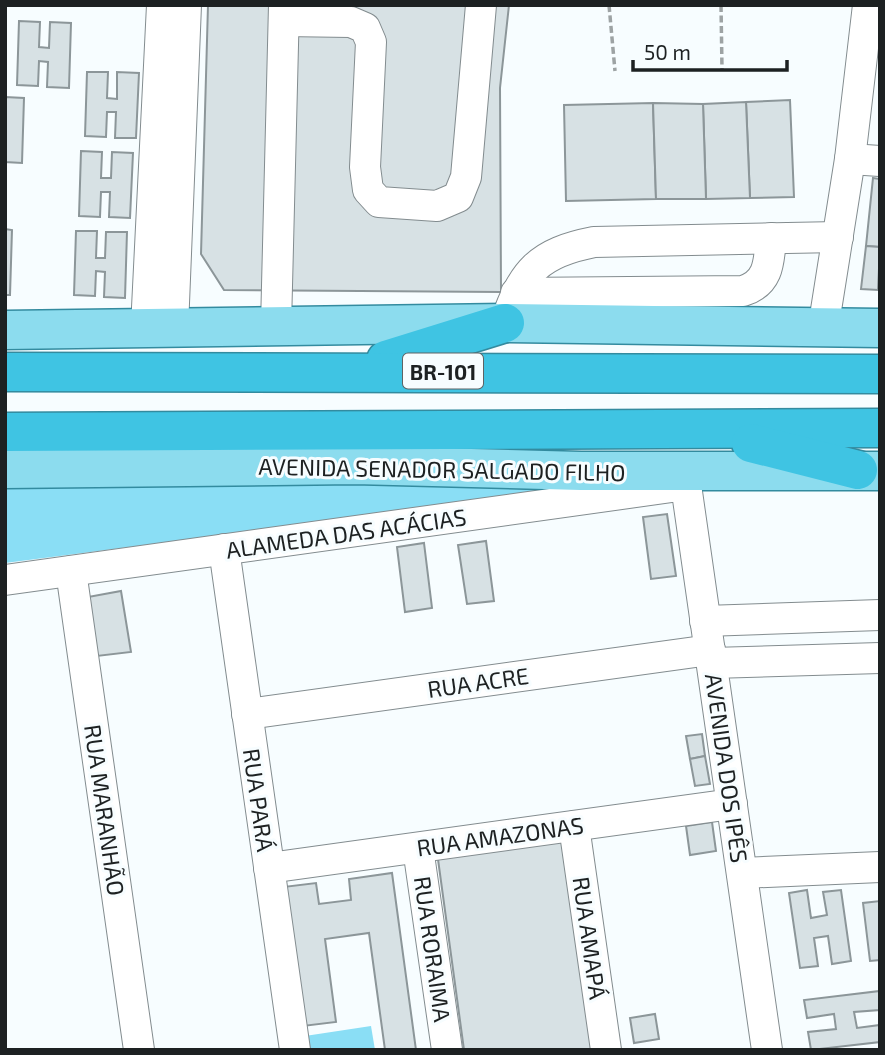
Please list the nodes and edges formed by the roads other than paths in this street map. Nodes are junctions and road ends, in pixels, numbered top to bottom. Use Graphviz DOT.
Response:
graph roads {
  1 [pos="162,5"];
  2 [pos="186,5"];
  3 [pos="481,5"];
  4 [pos="868,5"];
  5 [pos="284,13"];
  6 [pos="850,159"];
  7 [pos="880,161"];
  8 [pos="838,237"];
  9 [pos="771,238"];
  10 [pos="510,308"];
  11 [pos="276,327"];
  12 [pos="159,328"];
  13 [pos="880,328"];
  14 [pos="823,329"];
  15 [pos="5,330"];
  16 [pos="352,371"];
  17 [pos="5,372"];
  18 [pos="880,374"];
  19 [pos="880,428"];
  20 [pos="698,430"];
  21 [pos="5,432"];
  22 [pos="5,469"];
  23 [pos="869,470"];
  24 [pos="686,485"];
  25 [pos="223,550"];
  26 [pos="71,570"];
  27 [pos="5,580"];
  28 [pos="880,615"];
  29 [pos="709,645"];
  30 [pos="880,658"];
  31 [pos="247,714"];
  32 [pos="732,804"];
  33 [pos="574,826"];
  34 [pos="418,848"];
  35 [pos="880,867"];
  36 [pos="269,868"];
  37 [pos="742,873"];
  38 [pos="139,1050"];
  39 [pos="295,1050"];
  40 [pos="447,1050"];
  41 [pos="606,1050"];
  42 [pos="767,1050"];
  1 -- 12 [label="street"];
  2 -- 12 [label="street"];
  3 -- 5 [label="street"];
  4 -- 6 [label="street"];
  5 -- 11 [label="street"];
  6 -- 7 [label="street"];
  6 -- 8 [label="street"];
  8 -- 9 [label="street"];
  8 -- 14 [label="street"];
  9 -- 10 [label="street"];
  9 -- 10 [label="street"];
  10 -- 11 [label="main road"];
  10 -- 14 [label="main road"];
  10 -- 16 [label="highway"];
  11 -- 12 [label="main road"];
  12 -- 15 [label="main road"];
  13 -- 14 [label="main road"];
  16 -- 17 [label="highway, BR-101"];
  16 -- 18 [label="highway, BR-101"];
  19 -- 20 [label="highway, AVENIDA SENADOR SALGADO FILHO"];
  20 -- 21 [label="highway, AVENIDA SENADOR SALGADO FILHO"];
  20 -- 23 [label="highway"];
  22 -- 23 [label="main road, AVENIDA SENADOR SALGADO FILHO"];
  24 -- 25 [label="street, ALAMEDA DAS ACÁCIAS"];
  24 -- 29 [label="street, AVENIDA DOS IPÊS"];
  25 -- 26 [label="street, ALAMEDA DAS ACÁCIAS"];
  25 -- 31 [label="street, RUA PARÁ"];
  26 -- 27 [label="street, ALAMEDA DAS ACÁCIAS"];
  26 -- 38 [label="street, RUA MARANHÃO"];
  28 -- 29 [label="street"];
  29 -- 30 [label="street"];
  29 -- 31 [label="street, RUA ACRE"];
  29 -- 32 [label="street, AVENIDA DOS IPÊS"];
  31 -- 36 [label="street, RUA PARÁ"];
  32 -- 33 [label="street, RUA AMAZONAS"];
  32 -- 37 [label="street, AVENIDA DOS IPÊS"];
  33 -- 34 [label="street, RUA AMAZONAS"];
  33 -- 41 [label="street, RUA AMAPÁ"];
  34 -- 36 [label="street, RUA AMAZONAS"];
  34 -- 40 [label="street, RUA RORAIMA"];
  35 -- 37 [label="street"];
  36 -- 39 [label="street, RUA PARÁ"];
  37 -- 42 [label="street, AVENIDA DOS IPÊS"];
}
